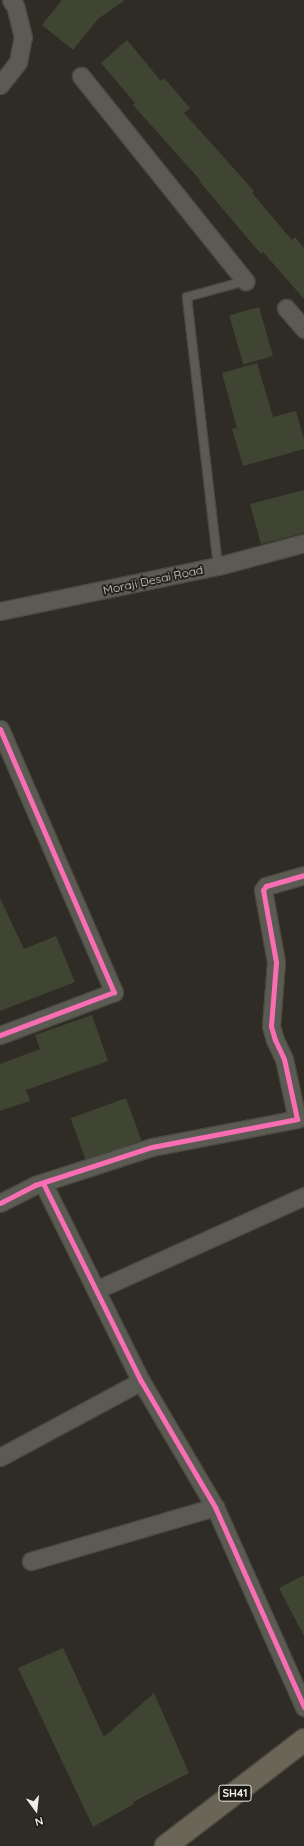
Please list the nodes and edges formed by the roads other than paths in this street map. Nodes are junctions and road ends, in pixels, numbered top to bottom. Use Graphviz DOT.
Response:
graph roads {
  1 [pos="11,0"];
  2 [pos="81,76"];
  3 [pos="0,85"];
  4 [pos="245,281"];
  5 [pos="286,308"];
  6 [pos="304,329"];
  7 [pos="304,543"];
  8 [pos="218,566"];
  9 [pos="0,611"];
  10 [pos="0,729"];
  11 [pos="304,875"];
  12 [pos="0,1035"];
  13 [pos="43,1182"];
  14 [pos="304,1196"];
  15 [pos="0,1203"];
  16 [pos="96,1290"];
  17 [pos="142,1381"];
  18 [pos="0,1457"];
  19 [pos="215,1508"];
  20 [pos="30,1561"];
  21 [pos="304,1707"];
  22 [pos="304,1740"];
  23 [pos="166,1846"];
  1 -- 3 [label="street"];
  2 -- 4 [label="street"];
  4 -- 8 [label="lane"];
  5 -- 6 [label="street"];
  7 -- 8 [label="street, Moraji Desai Road"];
  8 -- 9 [label="street, Moraji Desai Road"];
  10 -- 12 [label="street"];
  11 -- 13 [label="street"];
  13 -- 15 [label="street"];
  13 -- 16 [label="street"];
  14 -- 16 [label="street"];
  16 -- 17 [label="street"];
  17 -- 18 [label="street"];
  17 -- 19 [label="street"];
  19 -- 20 [label="street"];
  19 -- 21 [label="street"];
  22 -- 23 [label="main road, SH41"];
}
